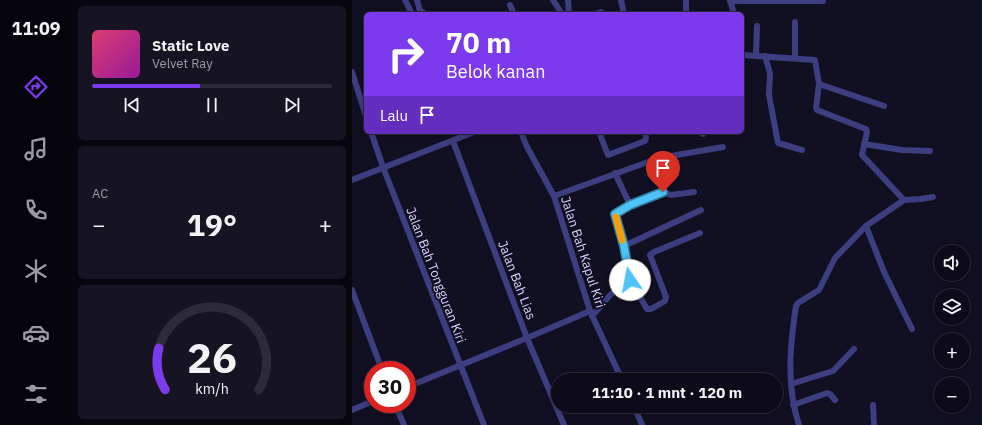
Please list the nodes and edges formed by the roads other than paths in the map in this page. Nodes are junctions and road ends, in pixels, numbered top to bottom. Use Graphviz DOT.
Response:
graph roads {
  1 [pos="405,0"];
  2 [pos="417,0"];
  3 [pos="553,0"];
  4 [pos="568,0"];
  5 [pos="621,0"];
  6 [pos="686,0"];
  7 [pos="730,0"];
  8 [pos="823,1"];
  9 [pos="510,5"];
  10 [pos="411,12"];
  11 [pos="423,12"];
  12 [pos="513,12"];
  13 [pos="561,12"];
  14 [pos="569,12"];
  15 [pos="624,12"];
  16 [pos="686,12"];
  17 [pos="733,12"];
  18 [pos="795,22"];
  19 [pos="756,26"];
  20 [pos="744,55"];
  21 [pos="756,55"];
  22 [pos="765,56"];
  23 [pos="795,58"];
  24 [pos="352,72"];
  25 [pos="819,84"];
  26 [pos="364,103"];
  27 [pos="884,106"];
  28 [pos="372,134"];
  29 [pos="465,134"];
  30 [pos="522,134"];
  31 [pos="600,134"];
  32 [pos="645,134"];
  33 [pos="453,140"];
  34 [pos="864,144"];
  35 [pos="723,146"];
  36 [pos="802,150"];
  37 [pos="930,150"];
  38 [pos="383,167"];
  39 [pos="615,173"];
  40 [pos="352,180"];
  41 [pos="694,192"];
  42 [pos="554,196"];
  43 [pos="933,197"];
  44 [pos="904,200"];
  45 [pos="630,205"];
  46 [pos="701,210"];
  47 [pos="866,226"];
  48 [pos="700,233"];
  49 [pos="624,246"];
  50 [pos="630,280"];
  51 [pos="352,290"];
  52 [pos="591,313"];
  53 [pos="912,329"];
  54 [pos="527,338"];
  55 [pos="854,349"];
  56 [pos="379,361"];
  57 [pos="460,366"];
  58 [pos="619,373"];
  59 [pos="416,383"];
  60 [pos="791,384"];
  61 [pos="835,400"];
  62 [pos="364,405"];
  63 [pos="793,405"];
  64 [pos="873,405"];
  65 [pos="352,410"];
  66 [pos="399,413"];
  67 [pos="637,413"];
  68 [pos="404,425"];
  69 [pos="484,425"];
  70 [pos="564,425"];
  71 [pos="642,425"];
  72 [pos="799,425"];
  73 [pos="874,425"];
  1 -- 10 [label="street"];
  2 -- 11 [label="street"];
  3 -- 13 [label="street"];
  4 -- 14 [label="street"];
  5 -- 15 [label="street"];
  6 -- 16 [label="street"];
  7 -- 8 [label="street"];
  7 -- 17 [label="street"];
  9 -- 12 [label="street"];
  18 -- 23 [label="street"];
  19 -- 21 [label="street"];
  20 -- 21 [label="street"];
  21 -- 22 [label="street"];
  22 -- 23 [label="street"];
  22 -- 36 [label="street"];
  23 -- 25 [label="street"];
  24 -- 26 [label="street"];
  25 -- 27 [label="street"];
  25 -- 34 [label="street"];
  28 -- 38 [label="street, Jalan Bah Tongguran Kiri"];
  29 -- 33 [label="street"];
  30 -- 42 [label="street, Jalan Bah Kapul Kiri"];
  31 -- 32 [label="street"];
  33 -- 38 [label="street"];
  33 -- 54 [label="street, Jalan Bah Lias"];
  34 -- 37 [label="street"];
  34 -- 44 [label="street"];
  35 -- 39 [label="street"];
  38 -- 40 [label="street"];
  38 -- 57 [label="street, Jalan Bah Tongguran Kiri"];
  39 -- 42 [label="street"];
  39 -- 45 [label="street"];
  41 -- 45 [label="street"];
  42 -- 52 [label="street, Jalan Bah Kapul Kiri"];
  43 -- 44 [label="street"];
  44 -- 47 [label="street"];
  45 -- 49 [label="street"];
  46 -- 49 [label="street"];
  47 -- 53 [label="street"];
  47 -- 60 [label="street"];
  48 -- 50 [label="street"];
  49 -- 50 [label="street"];
  50 -- 52 [label="street"];
  51 -- 56 [label="street"];
  52 -- 54 [label="street"];
  52 -- 58 [label="street, Jalan Bah Kapul Kiri"];
  54 -- 57 [label="street"];
  54 -- 70 [label="street, Jalan Bah Lias"];
  55 -- 60 [label="street"];
  57 -- 59 [label="street"];
  57 -- 69 [label="street, Jalan Bah Tongguran Kiri"];
  60 -- 63 [label="street"];
  61 -- 63 [label="street"];
  62 -- 65 [label="street"];
  63 -- 72 [label="street"];
  64 -- 73 [label="street"];
  66 -- 68 [label="street"];
  67 -- 71 [label="street"];
}
